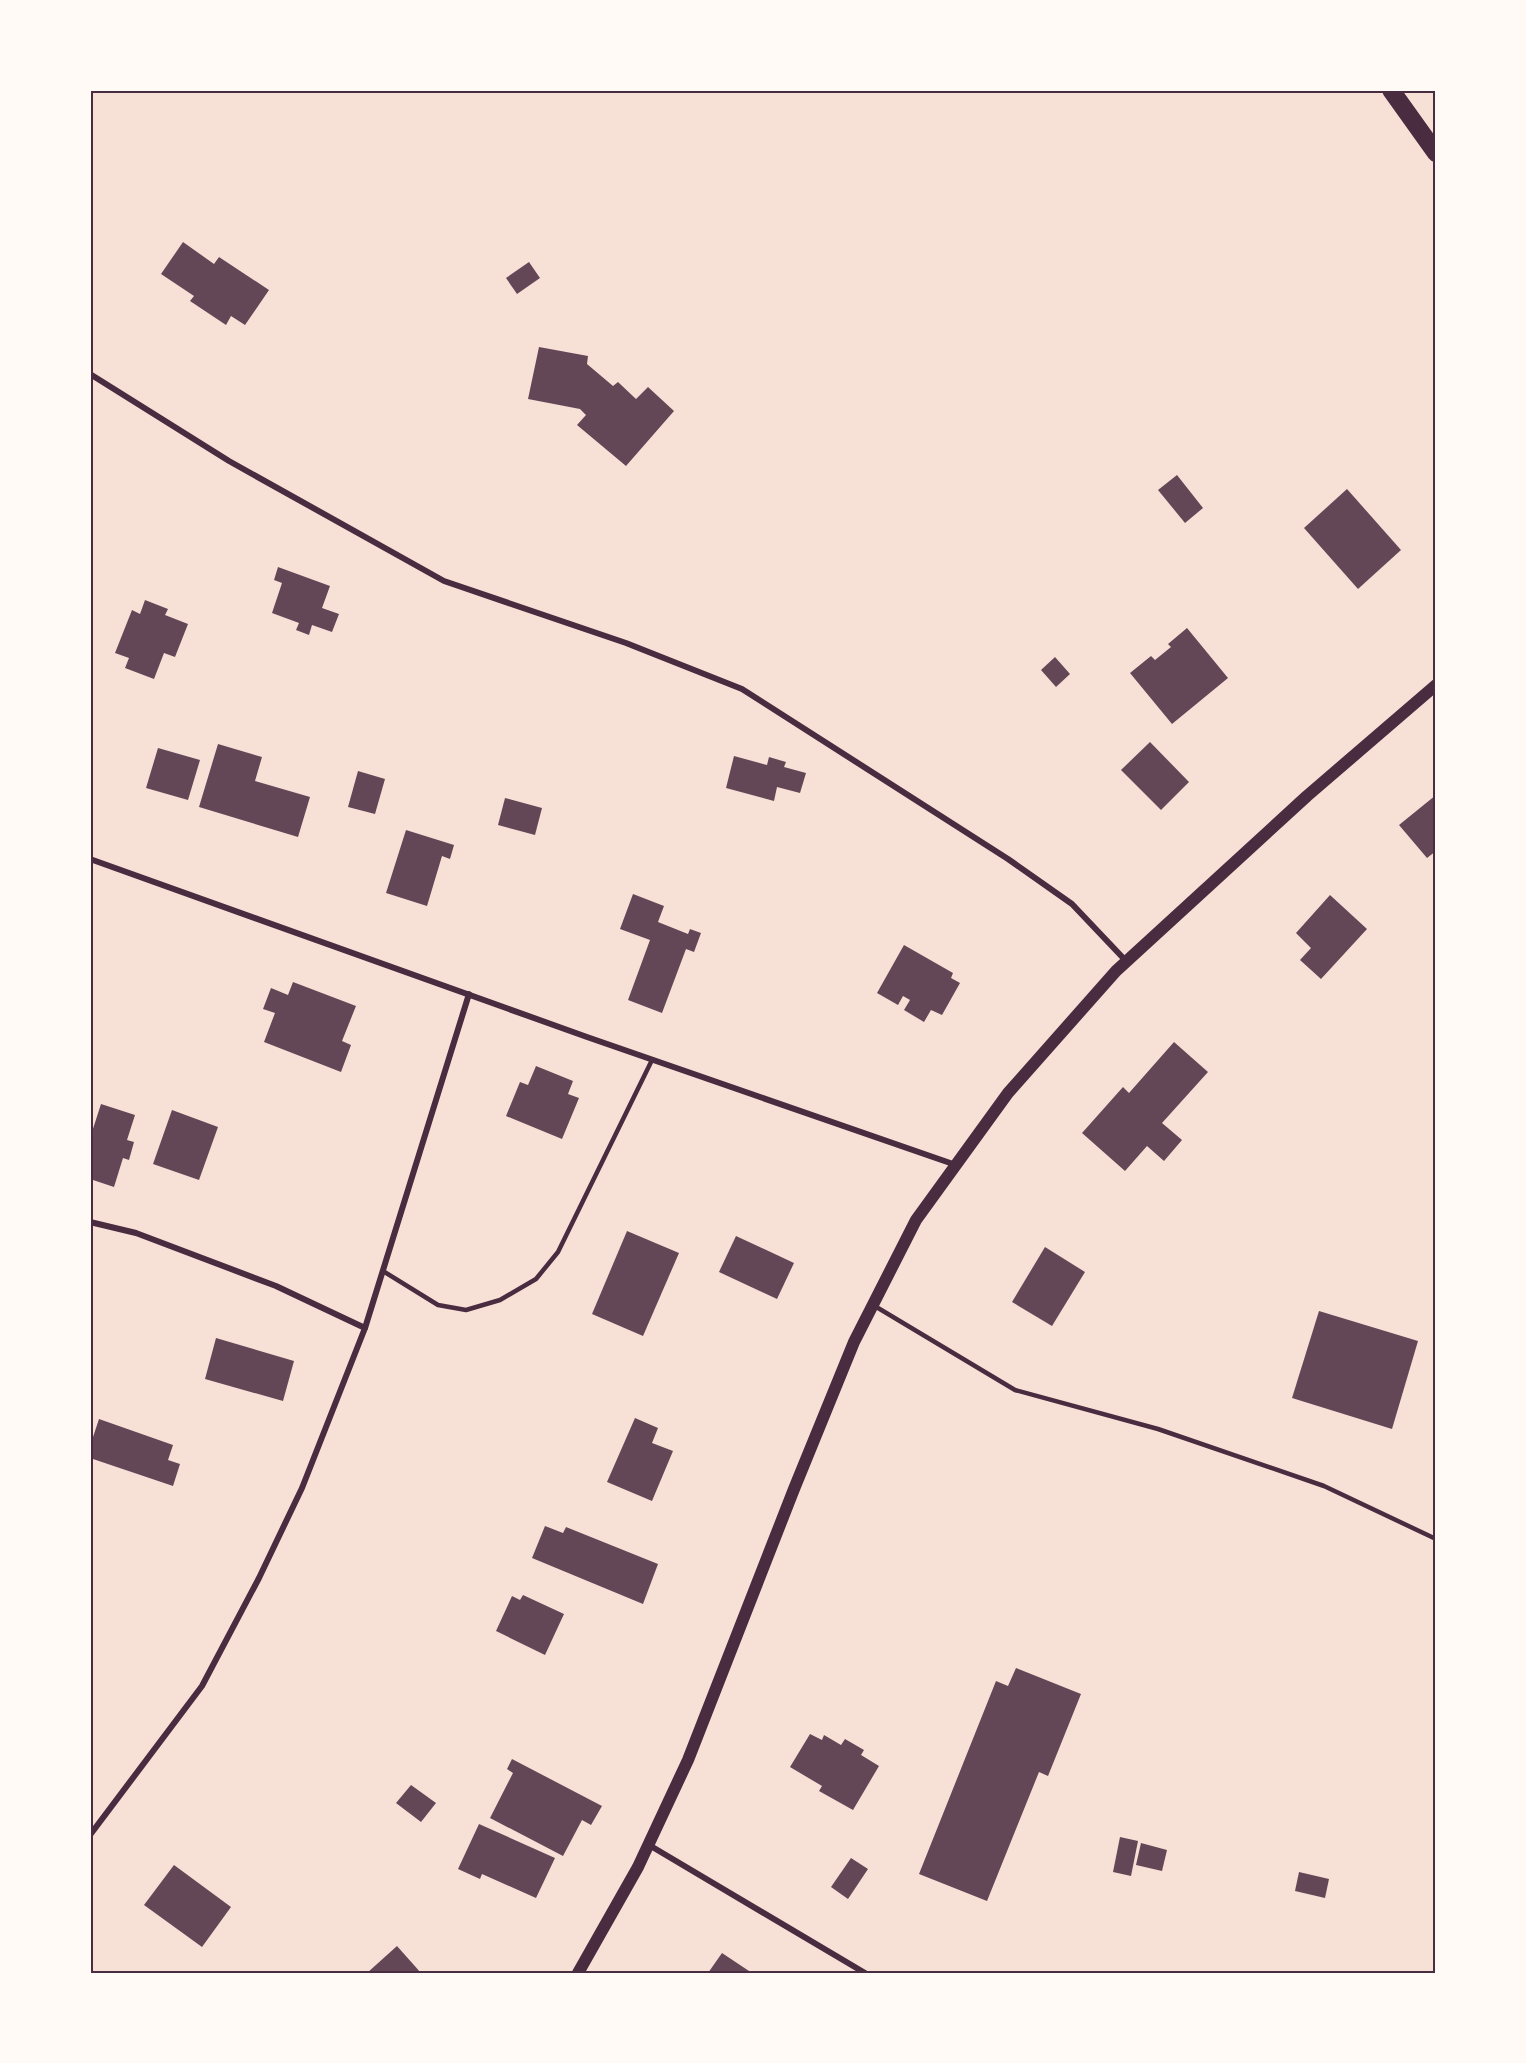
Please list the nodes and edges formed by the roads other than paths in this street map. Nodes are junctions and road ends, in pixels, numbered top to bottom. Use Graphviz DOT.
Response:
graph roads {
  1 [pos="1391,90"];
  2 [pos="1436,153"];
  3 [pos="90,374"];
  4 [pos="1436,685"];
  5 [pos="90,859"];
  6 [pos="1127,962"];
  7 [pos="470,994"];
  8 [pos="652,1060"];
  9 [pos="956,1165"];
  10 [pos="90,1222"];
  11 [pos="383,1270"];
  12 [pos="873,1305"];
  13 [pos="364,1328"];
  14 [pos="1436,1539"];
  15 [pos="90,1835"];
  16 [pos="649,1845"];
  17 [pos="578,1973"];
  18 [pos="865,1973"];
  1 -- 2 [label="highway"];
  3 -- 6 [label="street"];
  4 -- 6 [label="main road"];
  5 -- 7 [label="street"];
  6 -- 9 [label="main road"];
  7 -- 8 [label="street"];
  7 -- 11 [label="street"];
  8 -- 9 [label="street"];
  8 -- 11 [label="lane"];
  9 -- 12 [label="main road"];
  10 -- 13 [label="street"];
  11 -- 13 [label="street"];
  12 -- 14 [label="lane"];
  12 -- 16 [label="main road"];
  13 -- 15 [label="street"];
  16 -- 17 [label="main road"];
  16 -- 18 [label="street"];
}
